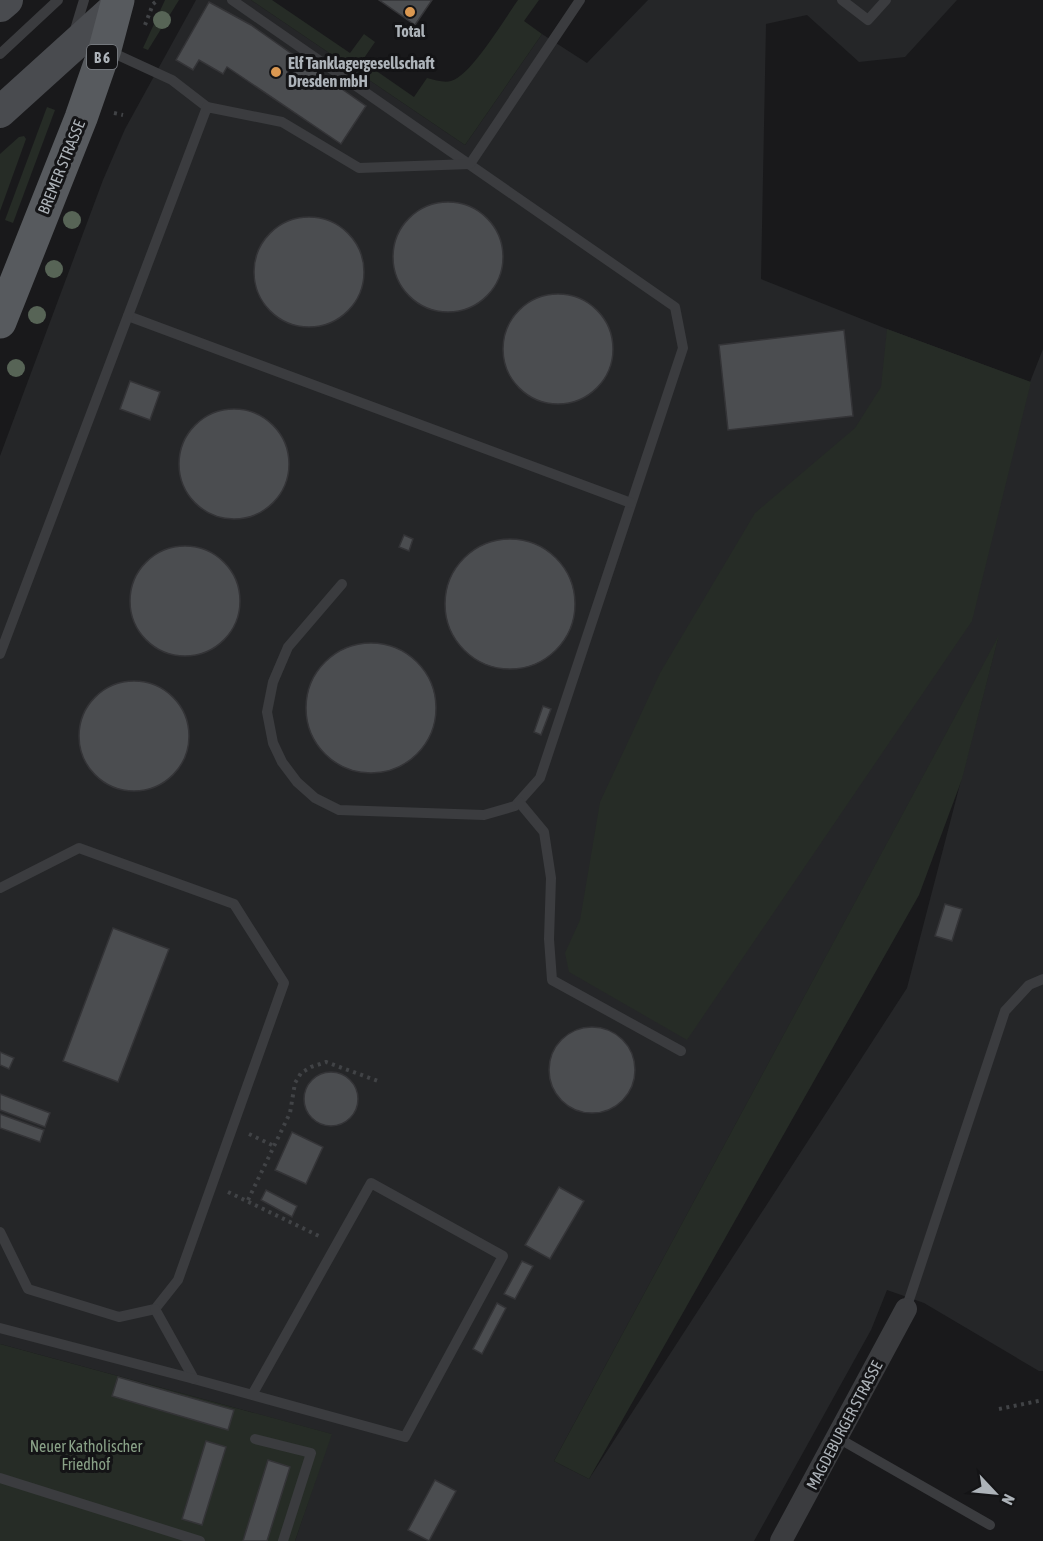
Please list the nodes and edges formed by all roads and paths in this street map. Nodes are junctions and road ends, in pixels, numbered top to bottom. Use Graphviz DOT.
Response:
graph roads {
  1 [pos="7,0"];
  2 [pos="58,0"];
  3 [pos="84,0"];
  4 [pos="232,0"];
  5 [pos="580,0"];
  6 [pos="842,0"];
  7 [pos="886,0"];
  8 [pos="119,3"];
  9 [pos="0,6"];
  10 [pos="105,49"];
  11 [pos="68,51"];
  12 [pos="0,54"];
  13 [pos="207,107"];
  14 [pos="0,112"];
  15 [pos="470,164"];
  16 [pos="128,316"];
  17 [pos="0,322"];
  18 [pos="631,503"];
  19 [pos="342,584"];
  20 [pos="0,654"];
  21 [pos="519,802"];
  22 [pos="0,888"];
  23 [pos="1043,980"];
  24 [pos="681,1051"];
  25 [pos="378,1081"];
  26 [pos="232,1126"];
  27 [pos="274,1146"];
  28 [pos="211,1184"];
  29 [pos="248,1200"];
  30 [pos="0,1232"];
  31 [pos="336,1245"];
  32 [pos="155,1309"];
  33 [pos="906,1309"];
  34 [pos="0,1328"];
  35 [pos="194,1379"];
  36 [pos="252,1395"];
  37 [pos="1043,1400"];
  38 [pos="999,1408"];
  39 [pos="838,1438"];
  40 [pos="255,1439"];
  41 [pos="0,1478"];
  42 [pos="990,1525"];
  43 [pos="200,1541"];
  44 [pos="283,1541"];
  45 [pos="781,1541"];
  1 -- 9 [label="main road"];
  2 -- 12 [label="lane"];
  3 -- 11 [label="lane"];
  4 -- 15 [label="lane"];
  5 -- 15 [label="lane"];
  6 -- 7 [label="lane"];
  8 -- 10 [label="main road, BREMER STRASSE / B 6"];
  8 -- 11 [label="main road"];
  10 -- 13 [label="lane"];
  10 -- 17 [label="main road, BREMER STRASSE / B 6"];
  11 -- 14 [label="main road"];
  13 -- 15 [label="lane"];
  13 -- 16 [label="lane"];
  15 -- 18 [label="lane"];
  16 -- 18 [label="lane"];
  16 -- 20 [label="lane"];
  18 -- 21 [label="lane"];
  19 -- 21 [label="lane"];
  21 -- 24 [label="lane"];
  22 -- 26 [label="lane"];
  23 -- 33 [label="lane"];
  25 -- 27 [label="path"];
  26 -- 27 [label="path"];
  26 -- 28 [label="lane"];
  27 -- 29 [label="path"];
  28 -- 29 [label="path"];
  28 -- 32 [label="lane"];
  29 -- 31 [label="path"];
  30 -- 32 [label="lane"];
  31 -- 36 [label="lane"];
  31 -- 36 [label="lane"];
  32 -- 35 [label="lane"];
  33 -- 39 [label="street, MAGDEBURGER STRASSE"];
  34 -- 35 [label="lane"];
  35 -- 36 [label="lane"];
  37 -- 38 [label="path"];
  39 -- 42 [label="lane"];
  39 -- 45 [label="street, MAGDEBURGER STRASSE"];
  40 -- 44 [label="lane"];
  41 -- 43 [label="lane"];
}
